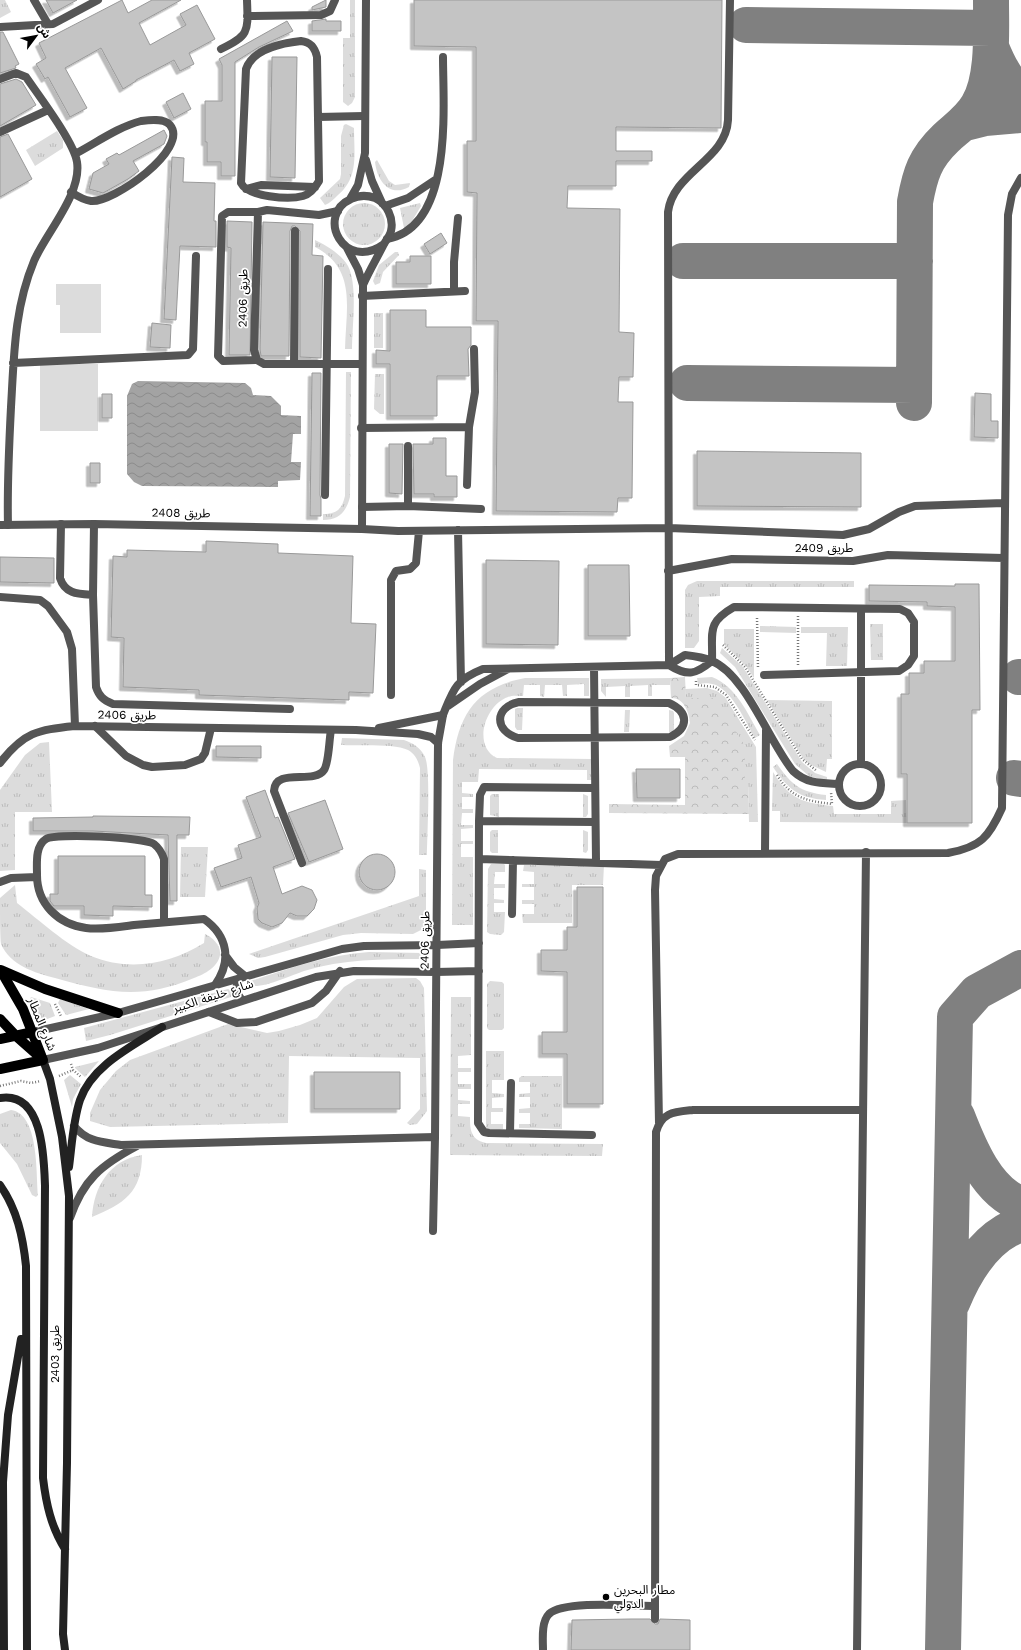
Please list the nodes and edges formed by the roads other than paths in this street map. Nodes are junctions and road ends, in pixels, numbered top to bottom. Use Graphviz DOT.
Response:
graph roads {
  1 [pos="34,0"];
  2 [pos="98,0"];
  3 [pos="247,0"];
  4 [pos="335,0"];
  5 [pos="366,0"];
  6 [pos="730,0"];
  7 [pos="247,16"];
  8 [pos="48,24"];
  9 [pos="0,27"];
  10 [pos="221,49"];
  11 [pos="443,57"];
  12 [pos="0,79"];
  13 [pos="48,110"];
  14 [pos="364,116"];
  15 [pos="318,118"];
  16 [pos="0,132"];
  17 [pos="365,153"];
  18 [pos="75,154"];
  19 [pos="1021,178"];
  20 [pos="435,180"];
  21 [pos="71,192"];
  22 [pos="350,199"];
  23 [pos="384,205"];
  24 [pos="338,211"];
  25 [pos="258,212"];
  26 [pos="458,218"];
  27 [pos="295,231"];
  28 [pos="386,241"];
  29 [pos="347,248"];
  30 [pos="196,256"];
  31 [pos="328,269"];
  32 [pos="363,285"];
  33 [pos="454,291"];
  34 [pos="465,291"];
  35 [pos="362,296"];
  36 [pos="474,349"];
  37 [pos="257,360"];
  38 [pos="13,363"];
  39 [pos="294,364"];
  40 [pos="326,364"];
  41 [pos="361,364"];
  42 [pos="469,427"];
  43 [pos="361,428"];
  44 [pos="408,446"];
  45 [pos="467,485"];
  46 [pos="325,495"];
  47 [pos="1004,503"];
  48 [pos="408,506"];
  49 [pos="362,507"];
  50 [pos="481,509"];
  51 [pos="62,524"];
  52 [pos="94,524"];
  53 [pos="4,525"];
  54 [pos="669,528"];
  55 [pos="362,529"];
  56 [pos="458,530"];
  57 [pos="419,531"];
  58 [pos="1004,558"];
  59 [pos="668,571"];
  60 [pos="93,595"];
  61 [pos="0,597"];
  62 [pos="861,609"];
  63 [pos="712,661"];
  64 [pos="669,665"];
  65 [pos="594,667"];
  66 [pos="509,669"];
  67 [pos="861,673"];
  68 [pos="764,675"];
  69 [pos="461,682"];
  70 [pos="391,695"];
  71 [pos="594,703"];
  72 [pos="448,706"];
  73 [pos="290,709"];
  74 [pos="443,715"];
  75 [pos="74,726"];
  76 [pos="95,726"];
  77 [pos="211,728"];
  78 [pos="331,730"];
  79 [pos="356,730"];
  80 [pos="766,730"];
  81 [pos="594,738"];
  82 [pos="438,742"];
  83 [pos="0,763"];
  84 [pos="861,764"];
  85 [pos="835,784"];
  86 [pos="594,788"];
  87 [pos="479,821"];
  88 [pos="595,822"];
  89 [pos="866,852"];
  90 [pos="765,853"];
  91 [pos="480,859"];
  92 [pos="513,860"];
  93 [pos="596,861"];
  94 [pos="302,863"];
  95 [pos="661,864"];
  96 [pos="37,877"];
  97 [pos="0,882"];
  98 [pos="512,914"];
  99 [pos="164,922"];
  100 [pos="479,943"];
  101 [pos="437,945"];
  102 [pos="225,955"];
  103 [pos="0,970"];
  104 [pos="340,971"];
  105 [pos="479,971"];
  106 [pos="436,972"];
  107 [pos="243,976"];
  108 [pos="215,985"];
  109 [pos="242,1000"];
  110 [pos="118,1012"];
  111 [pos="209,1012"];
  112 [pos="0,1019"];
  113 [pos="162,1027"];
  114 [pos="33,1032"];
  115 [pos="16,1036"];
  116 [pos="0,1039"];
  117 [pos="43,1060"];
  118 [pos="0,1069"];
  119 [pos="511,1083"];
  120 [pos="0,1098"];
  121 [pos="863,1110"];
  122 [pos="659,1123"];
  123 [pos="74,1126"];
  124 [pos="510,1133"];
  125 [pos="592,1135"];
  126 [pos="435,1137"];
  127 [pos="139,1145"];
  128 [pos="68,1180"];
  129 [pos="0,1185"];
  130 [pos="69,1219"];
  131 [pos="433,1231"];
  132 [pos="25,1319"];
  133 [pos="2,1482"];
  134 [pos="65,1549"];
  135 [pos="655,1606"];
  136 [pos="656,1619"];
  137 [pos="4,1650"];
  138 [pos="26,1650"];
  139 [pos="65,1650"];
  140 [pos="543,1650"];
  141 [pos="857,1650"];
  1 -- 8 [label="street"];
  2 -- 8 [label="street"];
  3 -- 7 [label="street"];
  4 -- 7 [label="street"];
  5 -- 14 [label="street"];
  6 -- 54 [label="street"];
  7 -- 10 [label="street"];
  8 -- 9 [label="street"];
  11 -- 20 [label="street"];
  12 -- 13 [label="street"];
  13 -- 16 [label="street"];
  13 -- 18 [label="street"];
  14 -- 15 [label="street"];
  14 -- 17 [label="street"];
  15 -- 15 [label="street"];
  17 -- 22 [label="street"];
  17 -- 23 [label="street"];
  18 -- 21 [label="street"];
  18 -- 21 [label="street"];
  19 -- 47 [label="street"];
  20 -- 23 [label="street"];
  20 -- 28 [label="street"];
  21 -- 38 [label="street"];
  22 -- 23 [label="street"];
  22 -- 24 [label="street"];
  23 -- 28 [label="street"];
  24 -- 25 [label="street"];
  24 -- 29 [label="street"];
  25 -- 37 [label="street, طريق 2406"];
  25 -- 37 [label="street"];
  26 -- 33 [label="street"];
  27 -- 39 [label="street"];
  28 -- 29 [label="street"];
  28 -- 32 [label="street"];
  29 -- 32 [label="street"];
  30 -- 38 [label="street"];
  31 -- 40 [label="street"];
  32 -- 35 [label="street"];
  33 -- 34 [label="street"];
  33 -- 35 [label="street"];
  35 -- 41 [label="street"];
  36 -- 42 [label="street"];
  37 -- 39 [label="street"];
  38 -- 53 [label="street"];
  39 -- 40 [label="street"];
  40 -- 41 [label="street"];
  40 -- 46 [label="street"];
  41 -- 43 [label="street"];
  42 -- 43 [label="street"];
  42 -- 45 [label="street"];
  43 -- 49 [label="street"];
  44 -- 48 [label="street"];
  47 -- 54 [label="street, طريق 2408"];
  47 -- 58 [label="street"];
  48 -- 49 [label="street"];
  48 -- 50 [label="street"];
  49 -- 55 [label="street"];
  51 -- 52 [label="street, طريق 2408"];
  51 -- 53 [label="street, طريق 2408"];
  51 -- 60 [label="street"];
  52 -- 55 [label="street, طريق 2408"];
  52 -- 60 [label="street"];
  54 -- 56 [label="street, طريق 2408"];
  54 -- 59 [label="street"];
  55 -- 57 [label="street, طريق 2408"];
  56 -- 57 [label="street, طريق 2408"];
  56 -- 69 [label="street"];
  57 -- 70 [label="street"];
  58 -- 59 [label="street, طريق 2409"];
  58 -- 89 [label="street"];
  59 -- 64 [label="street"];
  60 -- 73 [label="street"];
  61 -- 75 [label="street"];
  62 -- 63 [label="street"];
  62 -- 67 [label="street"];
  62 -- 67 [label="street"];
  63 -- 64 [label="street"];
  63 -- 64 [label="street"];
  63 -- 80 [label="street"];
  64 -- 65 [label="street"];
  65 -- 66 [label="street"];
  65 -- 71 [label="street"];
  66 -- 69 [label="street"];
  66 -- 72 [label="street"];
  67 -- 68 [label="street"];
  67 -- 84 [label="street"];
  69 -- 72 [label="street"];
  71 -- 81 [label="street"];
  71 -- 81 [label="street"];
  71 -- 81 [label="street"];
  72 -- 74 [label="street"];
  74 -- 79 [label="street, طريق 2406"];
  74 -- 82 [label="street, طريق 2406"];
  75 -- 76 [label="street, طريق 2406"];
  75 -- 83 [label="street, طريق 2406"];
  76 -- 77 [label="street, طريق 2406"];
  76 -- 77 [label="street"];
  77 -- 78 [label="street, طريق 2406"];
  78 -- 79 [label="street, طريق 2406"];
  78 -- 94 [label="street"];
  79 -- 82 [label="street, طريق 2406"];
  80 -- 85 [label="street"];
  80 -- 90 [label="street"];
  81 -- 86 [label="street"];
  82 -- 101 [label="street, طريق 2406"];
  84 -- 85 [label="street"];
  84 -- 85 [label="street"];
  86 -- 87 [label="street"];
  86 -- 88 [label="street"];
  87 -- 88 [label="street"];
  87 -- 91 [label="street"];
  88 -- 93 [label="street"];
  89 -- 90 [label="street"];
  89 -- 121 [label="street"];
  90 -- 95 [label="street"];
  91 -- 92 [label="street"];
  91 -- 100 [label="street"];
  92 -- 93 [label="street"];
  92 -- 98 [label="street"];
  93 -- 95 [label="street"];
  95 -- 122 [label="street"];
  96 -- 97 [label="street"];
  96 -- 99 [label="street"];
  96 -- 99 [label="street"];
  99 -- 102 [label="street"];
  100 -- 101 [label="street, شارع خليفة الكبير"];
  100 -- 105 [label="street"];
  101 -- 106 [label="street, طريق 2406"];
  101 -- 107 [label="street, شارع خليفة الكبير"];
  102 -- 107 [label="street"];
  102 -- 108 [label="street"];
  103 -- 110 [label="main road"];
  103 -- 114 [label="main road, شارع المطار"];
  104 -- 106 [label="street, شارع خليفة الكبير"];
  104 -- 109 [label="street, شارع خليفة الكبير"];
  104 -- 111 [label="street"];
  105 -- 106 [label="street, شارع خليفة الكبير"];
  105 -- 124 [label="street"];
  106 -- 126 [label="street, طريق 2406"];
  107 -- 108 [label="street, شارع خليفة الكبير"];
  107 -- 109 [label="street"];
  108 -- 110 [label="street, شارع خليفة الكبير"];
  109 -- 111 [label="street, شارع خليفة الكبير"];
  110 -- 114 [label="street, شارع خليفة الكبير"];
  111 -- 113 [label="street, شارع خليفة الكبير"];
  112 -- 115 [label="main road, شارع المطار"];
  113 -- 117 [label="street, شارع خليفة الكبير"];
  113 -- 123 [label="main road"];
  114 -- 115 [label="main road, شارع خليفة الكبير"];
  114 -- 117 [label="main road, شارع المطار"];
  115 -- 116 [label="main road, شارع خليفة الكبير"];
  115 -- 117 [label="main road, شارع المطار"];
  117 -- 118 [label="main road, شارع خليفة الكبير"];
  117 -- 128 [label="main road, طريق 2403"];
  119 -- 124 [label="street"];
  120 -- 134 [label="main road"];
  121 -- 122 [label="street"];
  121 -- 141 [label="street"];
  122 -- 135 [label="street"];
  123 -- 127 [label="street"];
  123 -- 128 [label="main road"];
  124 -- 125 [label="street"];
  126 -- 127 [label="street"];
  126 -- 131 [label="street, طريق 2406"];
  127 -- 130 [label="street"];
  128 -- 130 [label="main road, طريق 2403"];
  129 -- 132 [label="main road"];
  130 -- 134 [label="main road, طريق 2403"];
  132 -- 133 [label="main road"];
  132 -- 138 [label="main road"];
  133 -- 137 [label="main road"];
  134 -- 139 [label="main road, طريق 2403"];
  135 -- 136 [label="street"];
  135 -- 140 [label="street"];
}
